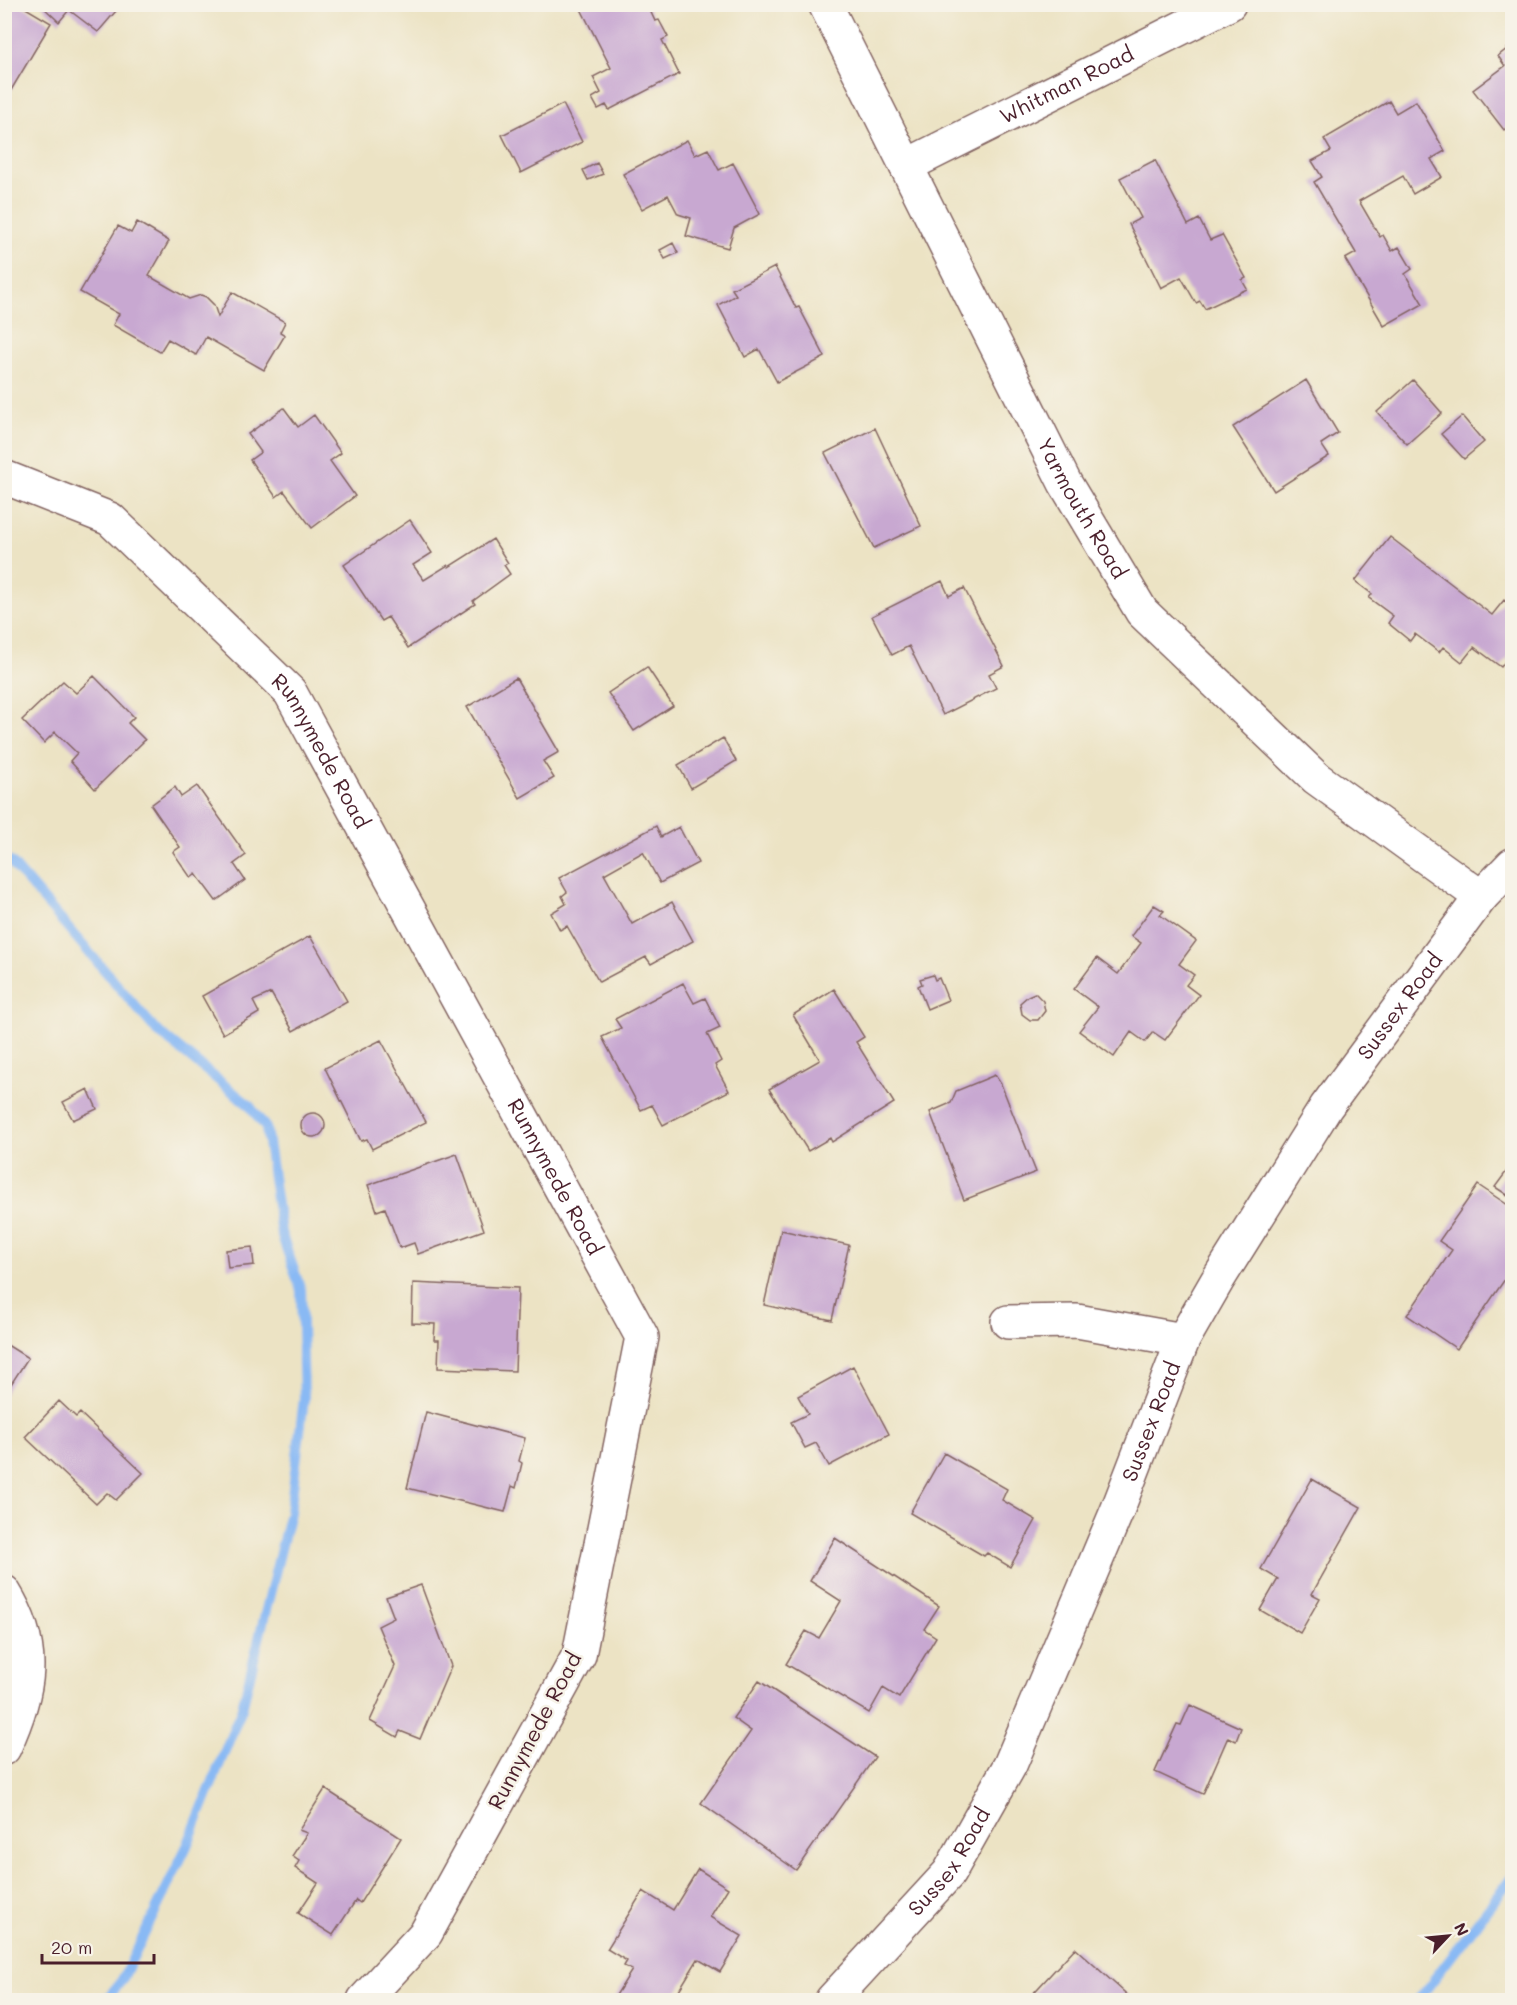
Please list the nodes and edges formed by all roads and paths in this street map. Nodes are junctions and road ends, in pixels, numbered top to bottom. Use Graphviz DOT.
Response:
graph roads {
  1 [pos="825,4"];
  2 [pos="1229,4"];
  3 [pos="906,166"];
  4 [pos="4,477"];
  5 [pos="1512,865"];
  6 [pos="1481,897"];
  7 [pos="1008,1322"];
  8 [pos="1183,1340"];
  9 [pos="4,1592"];
  10 [pos="4,1748"];
  11 [pos="364,2001"];
  12 [pos="832,2001"];
  1 -- 3 [label="street, Yarmouth Road"];
  2 -- 3 [label="street, Whitman Road"];
  3 -- 6 [label="street, Yarmouth Road"];
  4 -- 11 [label="street, Runnymede Road"];
  5 -- 6 [label="street, Sussex Road"];
  6 -- 8 [label="street, Sussex Road"];
  7 -- 8 [label="street"];
  8 -- 12 [label="street, Sussex Road"];
  9 -- 10 [label="street"];
}
